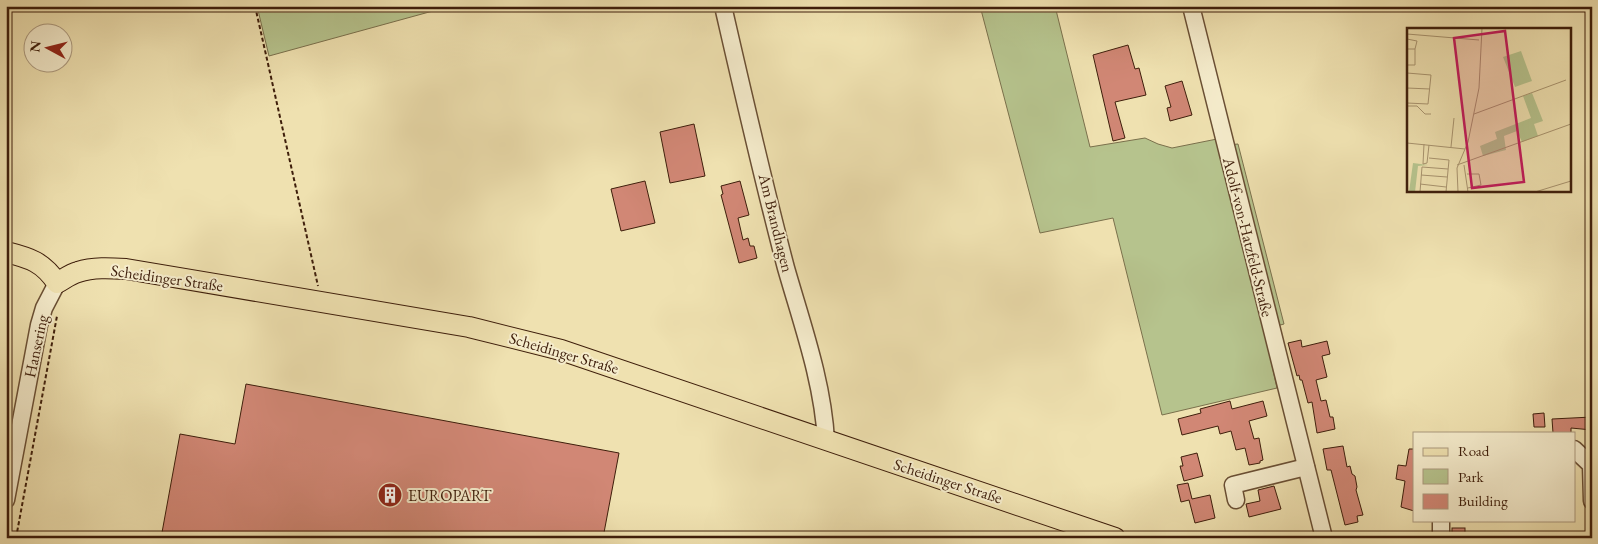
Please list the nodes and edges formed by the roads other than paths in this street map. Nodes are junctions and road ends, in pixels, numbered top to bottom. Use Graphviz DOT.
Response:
graph roads {
  1 [pos="723,6"];
  2 [pos="1191,6"];
  3 [pos="6,252"];
  4 [pos="57,284"];
  5 [pos="826,441"];
  6 [pos="1576,451"];
  7 [pos="1591,465"];
  8 [pos="1306,467"];
  9 [pos="6,500"];
  10 [pos="1236,500"];
  11 [pos="1592,501"];
  12 [pos="1441,522"];
  13 [pos="1115,538"];
  14 [pos="1324,538"];
  15 [pos="1442,538"];
  1 -- 5 [label="street, Am Brandhagen"];
  2 -- 8 [label="street, Adolf-von-Hatzfeld-Straße"];
  3 -- 4 [label="main road"];
  4 -- 5 [label="main road, Scheidinger Straße"];
  4 -- 9 [label="street, Hansering"];
  5 -- 13 [label="main road, Scheidinger Straße"];
  6 -- 7 [label="street"];
  7 -- 11 [label="street"];
  8 -- 10 [label="street"];
  8 -- 14 [label="street, Adolf-von-Hatzfeld-Straße"];
  12 -- 15 [label="street"];
}
